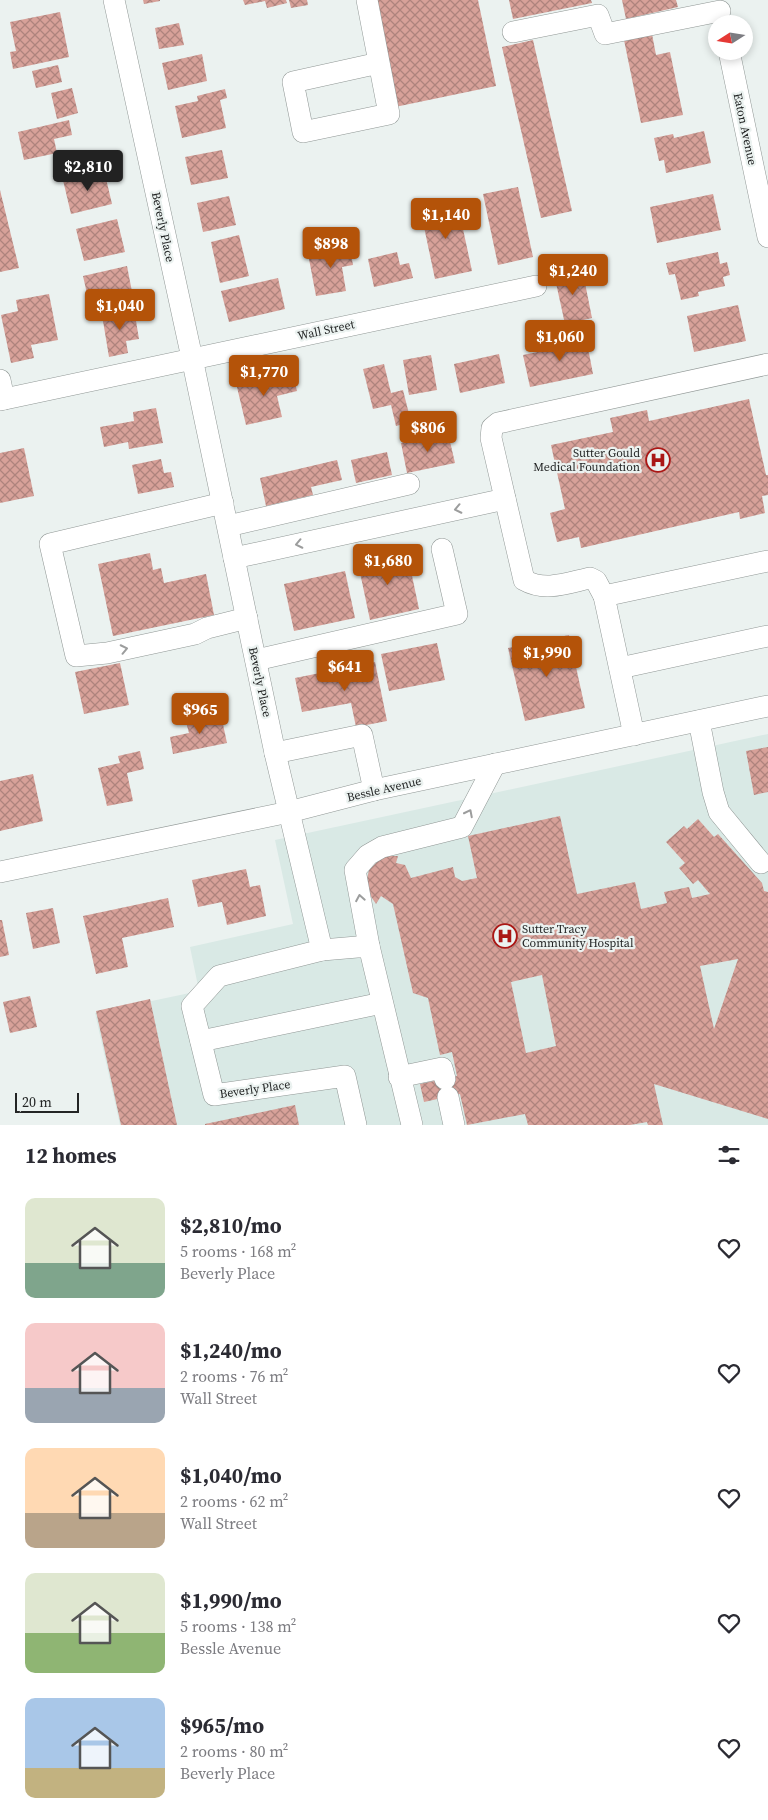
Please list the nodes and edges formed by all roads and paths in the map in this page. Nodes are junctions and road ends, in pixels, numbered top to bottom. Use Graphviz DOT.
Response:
graph roads {
  1 [pos="114,0"];
  2 [pos="367,0"];
  3 [pos="720,12"];
  4 [pos="513,32"];
  5 [pos="730,60"];
  6 [pos="379,63"];
  7 [pos="768,237"];
  8 [pos="536,286"];
  9 [pos="192,358"];
  10 [pos="768,364"];
  11 [pos="1,393"];
  12 [pos="409,484"];
  13 [pos="505,499"];
  14 [pos="223,503"];
  15 [pos="228,526"];
  16 [pos="442,548"];
  17 [pos="234,558"];
  18 [pos="767,564"];
  19 [pos="604,596"];
  20 [pos="247,618"];
  21 [pos="768,636"];
  22 [pos="256,660"];
  23 [pos="620,668"];
  24 [pos="768,706"];
  25 [pos="700,721"];
  26 [pos="634,735"];
  27 [pos="275,753"];
  28 [pos="494,764"];
  29 [pos="374,790"];
  30 [pos="289,812"];
  31 [pos="761,862"];
  32 [pos="0,872"];
  33 [pos="369,946"];
  34 [pos="322,950"];
  35 [pos="382,1003"];
  36 [pos="200,1041"];
  37 [pos="399,1077"];
  38 [pos="356,1125"];
  39 [pos="412,1125"];
  40 [pos="454,1125"];
  1 -- 9 [label="street, Beverly Place"];
  2 -- 6 [label="street"];
  3 -- 4 [label="street"];
  5 -- 7 [label="street, Eaton Avenue"];
  6 -- 6 [label="street"];
  8 -- 9 [label="street, Wall Street"];
  9 -- 11 [label="street, Wall Street"];
  9 -- 14 [label="street, Beverly Place"];
  10 -- 13 [label="street"];
  12 -- 15 [label="street"];
  13 -- 17 [label="street, one-way"];
  13 -- 19 [label="street"];
  14 -- 15 [label="street, Beverly Place"];
  14 -- 20 [label="street, one-way"];
  15 -- 17 [label="street, Beverly Place"];
  16 -- 22 [label="street"];
  17 -- 20 [label="street, Beverly Place"];
  18 -- 19 [label="street"];
  19 -- 23 [label="street"];
  20 -- 22 [label="street, Beverly Place"];
  21 -- 23 [label="street"];
  22 -- 27 [label="street, Beverly Place"];
  23 -- 26 [label="street"];
  24 -- 25 [label="street, Bessle Avenue"];
  25 -- 26 [label="street, Bessle Avenue"];
  25 -- 31 [label="street"];
  26 -- 28 [label="street, Bessle Avenue"];
  27 -- 29 [label="street"];
  27 -- 30 [label="street, Beverly Place"];
  28 -- 29 [label="street, Bessle Avenue"];
  33 -- 28 [label="street, one-way"];
  29 -- 30 [label="street, Bessle Avenue"];
  30 -- 32 [label="street, Bessle Avenue"];
  30 -- 34 [label="street, Beverly Place"];
  33 -- 34 [label="street"];
  33 -- 35 [label="street"];
  34 -- 36 [label="street, Beverly Place"];
  35 -- 36 [label="street"];
  35 -- 37 [label="street"];
  36 -- 38 [label="street, Beverly Place"];
  37 -- 39 [label="street"];
  37 -- 40 [label="street"];
}
